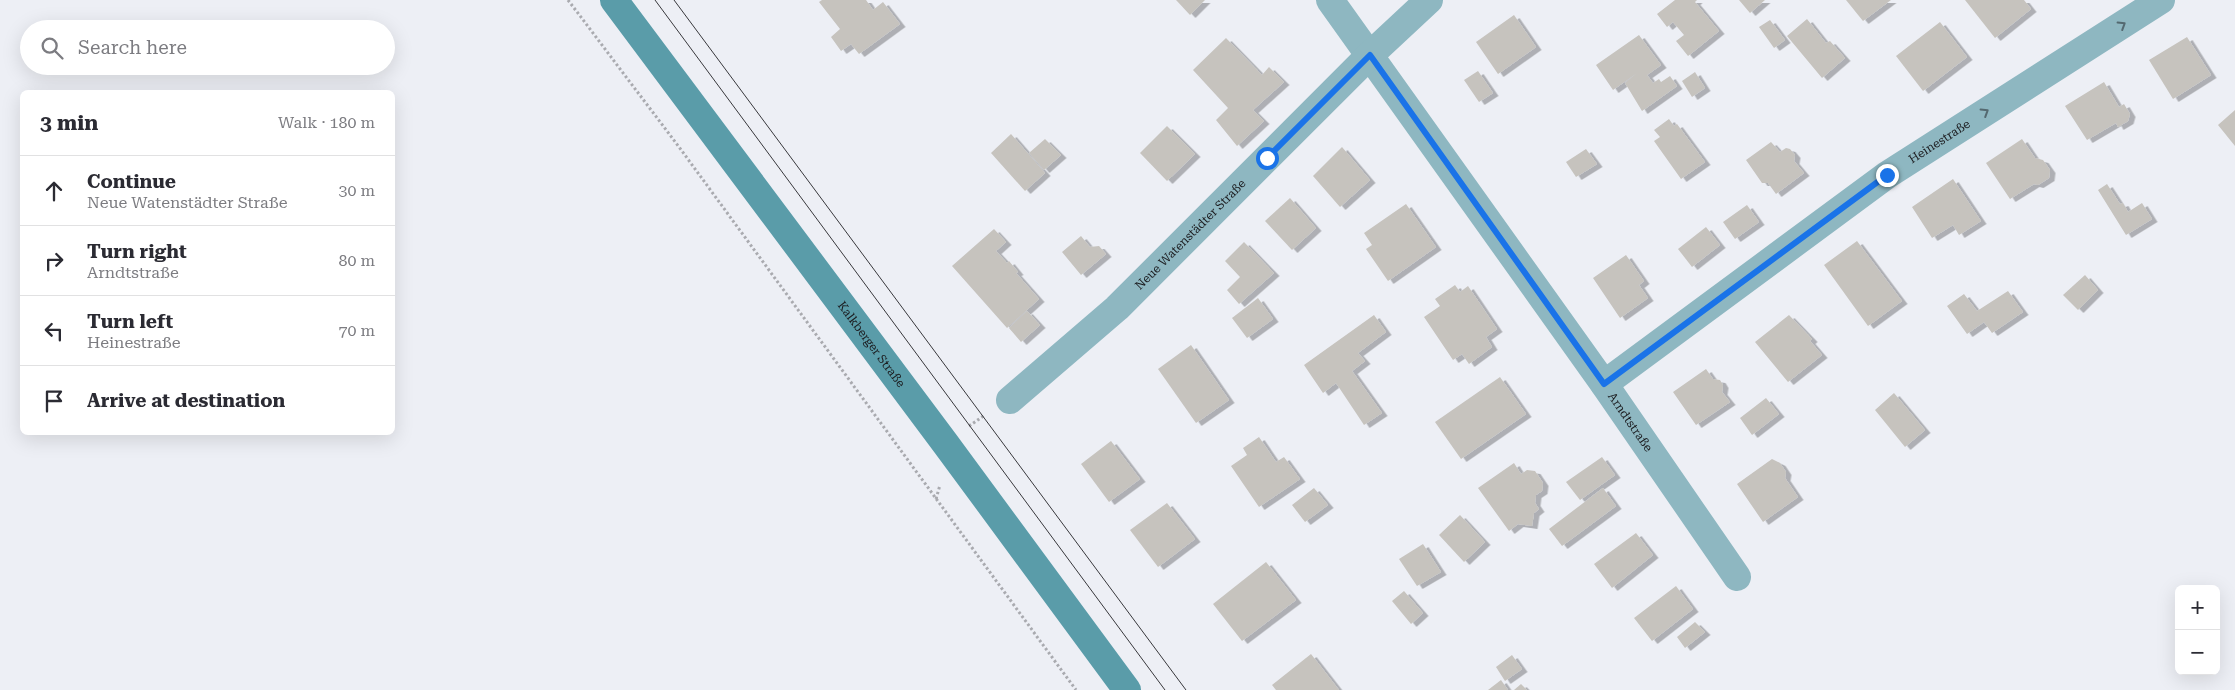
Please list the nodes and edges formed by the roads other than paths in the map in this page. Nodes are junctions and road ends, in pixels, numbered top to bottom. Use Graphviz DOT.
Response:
graph roads {
  1 [pos="614,0"];
  2 [pos="1330,0"];
  3 [pos="1429,0"];
  4 [pos="2161,0"];
  5 [pos="1370,55"];
  6 [pos="1604,384"];
  7 [pos="1010,400"];
  8 [pos="1737,577"];
  9 [pos="1127,690"];
  1 -- 9 [label="main road, Kalkberger Straße"];
  2 -- 5 [label="street, Arndtstraße"];
  3 -- 5 [label="street, Neue Watenstädter Straße"];
  6 -- 4 [label="street, Heinestraße, one-way"];
  5 -- 6 [label="street, Arndtstraße"];
  5 -- 7 [label="street, Neue Watenstädter Straße"];
  6 -- 8 [label="street, Arndtstraße"];
}
